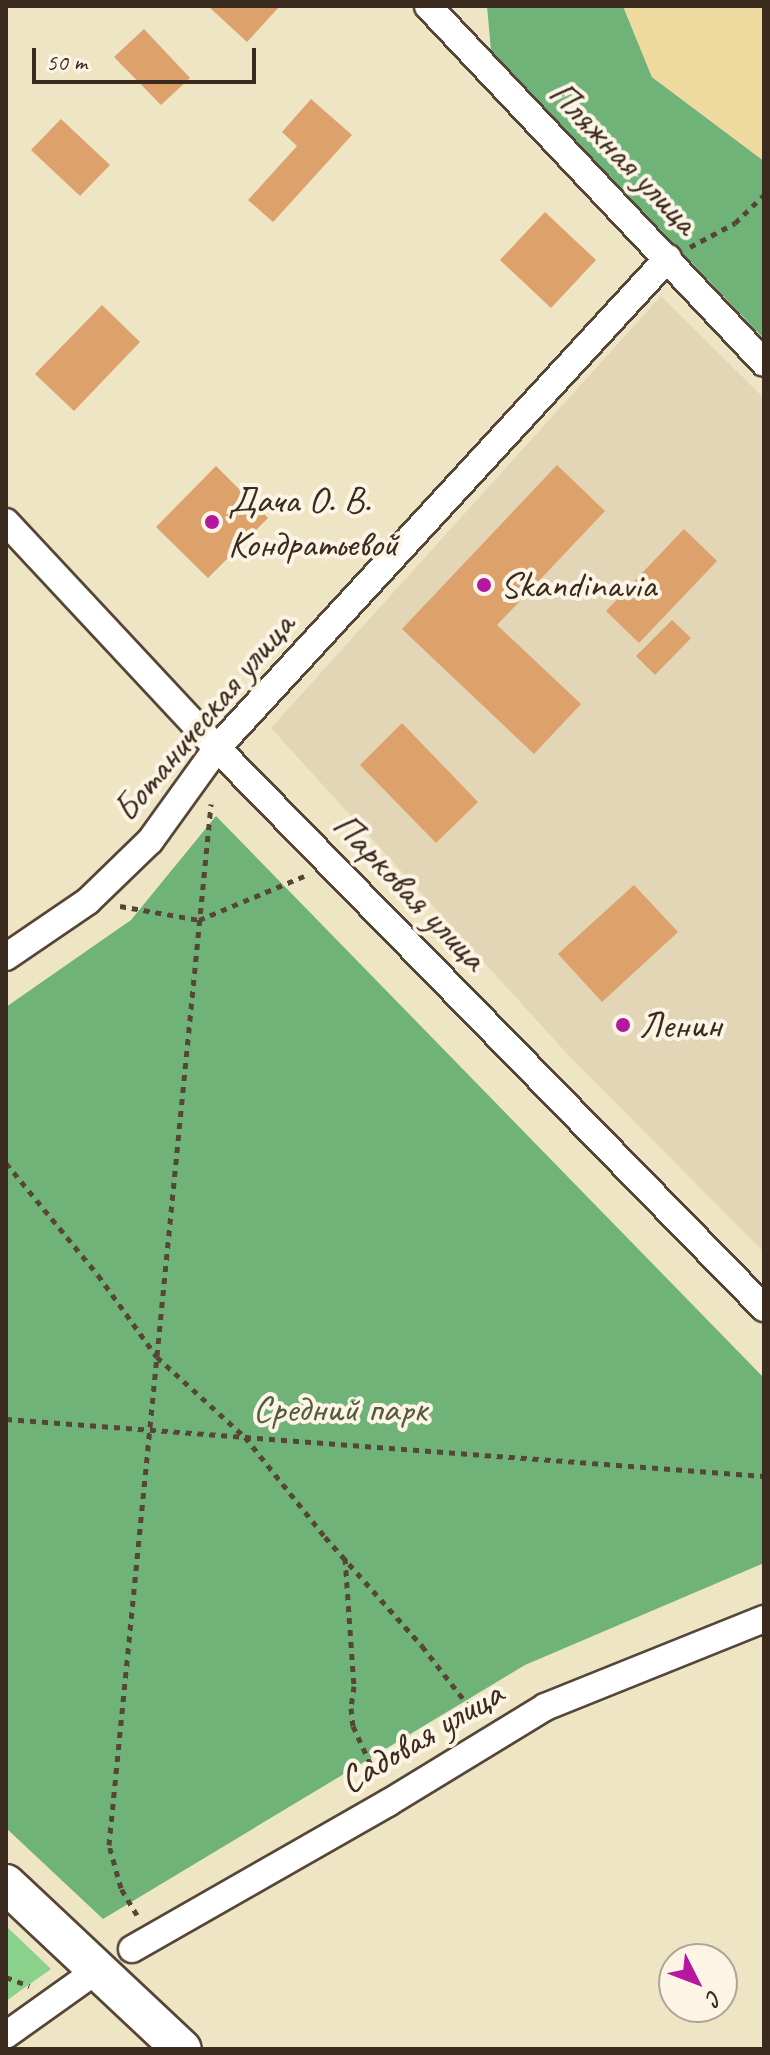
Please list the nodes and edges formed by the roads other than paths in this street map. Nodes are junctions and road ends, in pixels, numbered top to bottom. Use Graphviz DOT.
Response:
graph roads {
  1 [pos="428,6"];
  2 [pos="668,258"];
  3 [pos="764,362"];
  4 [pos="6,522"];
  5 [pos="217,748"];
  6 [pos="6,957"];
  7 [pos="764,1308"];
  8 [pos="764,1619"];
  9 [pos="6,1884"];
  10 [pos="141,1944"];
  11 [pos="97,1970"];
  12 [pos="6,2035"];
  13 [pos="182,2049"];
  1 -- 2 [label="street, Пляжная улица"];
  2 -- 3 [label="street, Пляжная улица"];
  2 -- 5 [label="street, Ботаническая улица"];
  4 -- 5 [label="street, Парковая улица"];
  5 -- 6 [label="street, Ботаническая улица"];
  5 -- 7 [label="street, Парковая улица"];
  8 -- 10 [label="street, Садовая улица"];
  9 -- 11 [label="street"];
  11 -- 12 [label="street"];
  11 -- 13 [label="street"];
}
